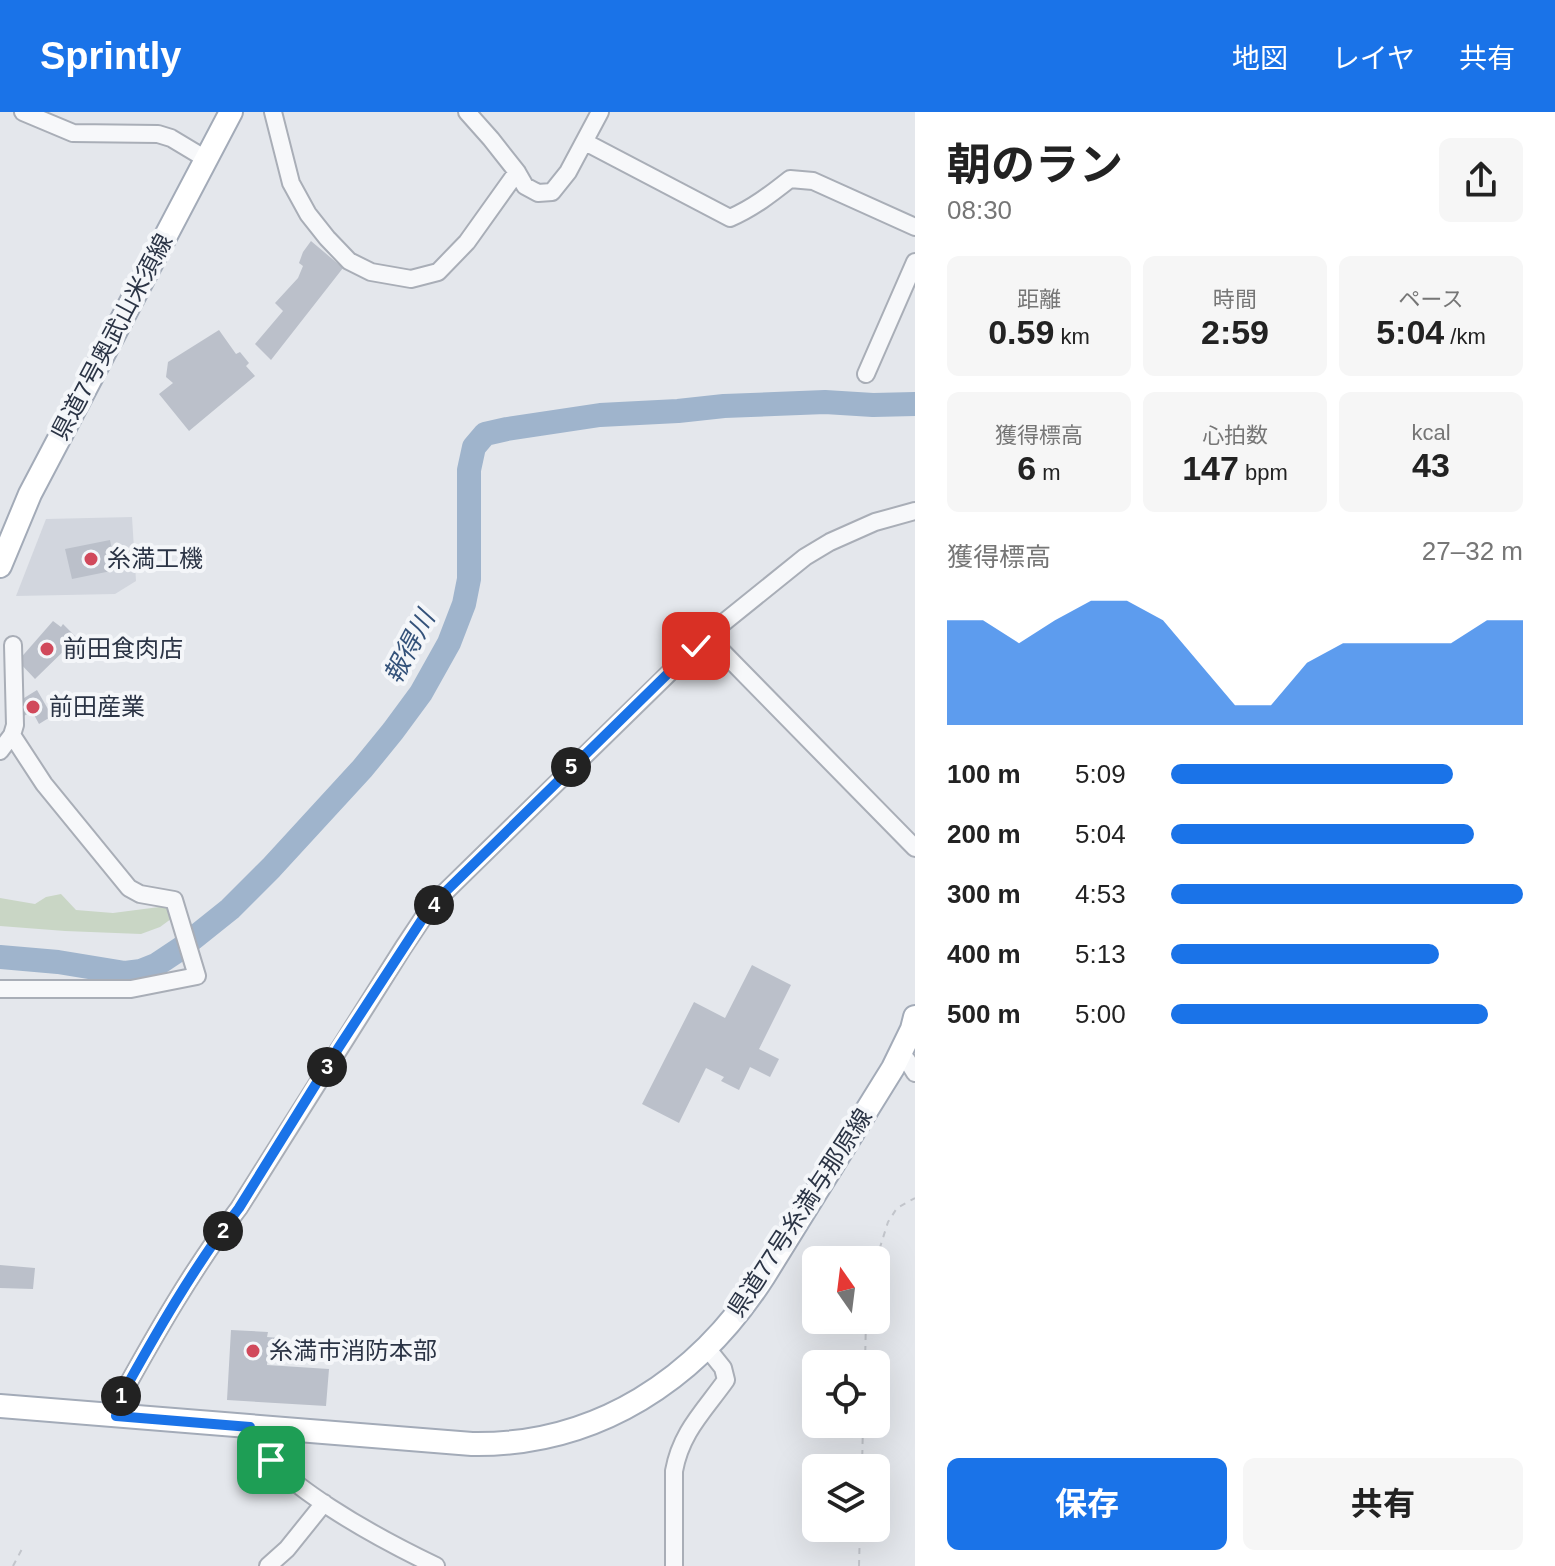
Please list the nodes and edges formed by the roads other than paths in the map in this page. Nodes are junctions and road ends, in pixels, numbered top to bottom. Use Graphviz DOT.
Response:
graph roads {
  1 [pos="23,112"];
  2 [pos="231,112"];
  3 [pos="273,112"];
  4 [pos="467,112"];
  5 [pos="600,112"];
  6 [pos="585,142"];
  7 [pos="206,159"];
  8 [pos="517,172"];
  9 [pos="915,227"];
  10 [pos="915,262"];
  11 [pos="866,374"];
  12 [pos="915,511"];
  13 [pos="0,566"];
  14 [pos="707,636"];
  15 [pos="13,645"];
  16 [pos="12,735"];
  17 [pos="0,751"];
  18 [pos="915,848"];
  19 [pos="0,989"];
  20 [pos="915,1017"];
  21 [pos="907,1065"];
  22 [pos="707,1348"];
  23 [pos="0,1406"];
  24 [pos="116,1416"];
  25 [pos="250,1427"];
  26 [pos="324,1503"];
  27 [pos="268,1566"];
  28 [pos="436,1566"];
  29 [pos="674,1566"];
  1 -- 7 [label="street"];
  2 -- 7 [label="main road, 県道7号奥武山米須線"];
  3 -- 8 [label="street"];
  4 -- 8 [label="street"];
  5 -- 6 [label="street"];
  6 -- 8 [label="street"];
  6 -- 9 [label="street"];
  7 -- 13 [label="main road, 県道7号奥武山米須線"];
  10 -- 11 [label="street"];
  12 -- 14 [label="street"];
  14 -- 18 [label="street"];
  14 -- 24 [label="street"];
  15 -- 16 [label="street"];
  16 -- 17 [label="street"];
  16 -- 19 [label="street"];
  20 -- 21 [label="main road, 県道77号糸満与那原線"];
  21 -- 22 [label="main road, 県道77号糸満与那原線"];
  22 -- 25 [label="main road, 県道77号糸満与那原線"];
  22 -- 29 [label="street"];
  23 -- 24 [label="main road, 県道77号糸満与那原線"];
  24 -- 25 [label="main road, 県道77号糸満与那原線"];
  25 -- 26 [label="street"];
  26 -- 27 [label="street"];
  26 -- 28 [label="street"];
}
